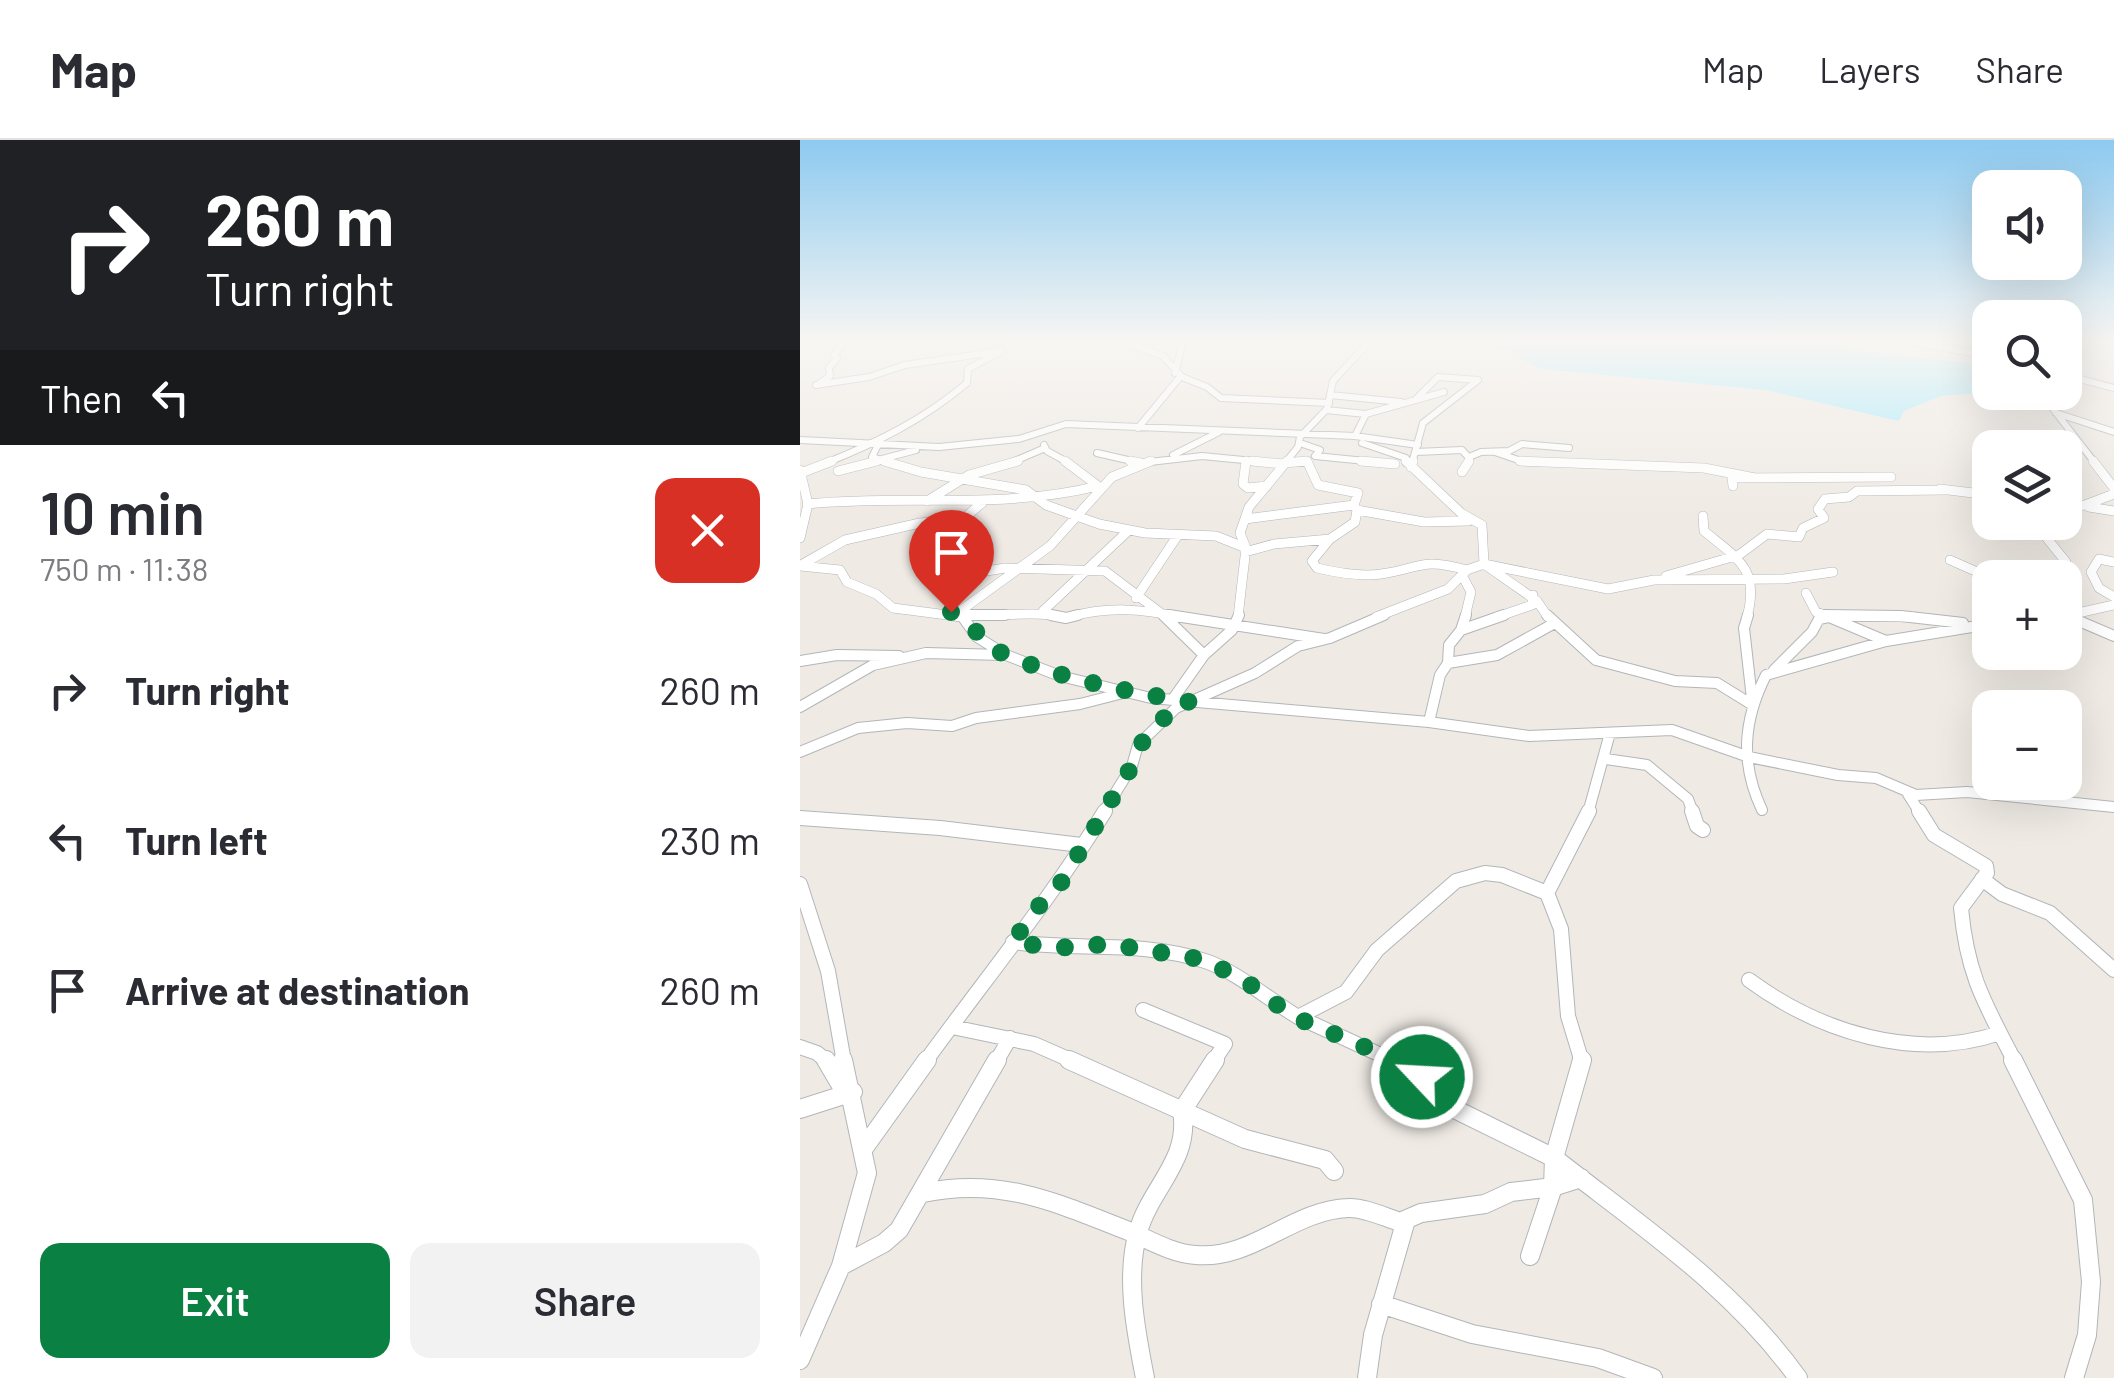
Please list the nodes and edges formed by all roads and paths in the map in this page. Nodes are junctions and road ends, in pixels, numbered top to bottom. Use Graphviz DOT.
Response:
graph roads {
  1 [pos="949,399"];
  2 [pos="1160,399"];
  3 [pos="1242,399"];
  4 [pos="1329,399"];
  5 [pos="1416,399"];
  6 [pos="1454,399"];
  7 [pos="1328,402"];
  8 [pos="1403,402"];
  9 [pos="2054,410"];
  10 [pos="2056,413"];
  11 [pos="1366,414"];
  12 [pos="1138,428"];
  13 [pos="1226,430"];
  14 [pos="2114,432"];
  15 [pos="1352,436"];
  16 [pos="1029,437"];
  17 [pos="1302,439"];
  18 [pos="800,440"];
  19 [pos="878,443"];
  20 [pos="931,447"];
  21 [pos="1045,448"];
  22 [pos="1569,448"];
  23 [pos="1417,449"];
  24 [pos="1495,452"];
  25 [pos="1097,453"];
  26 [pos="1469,456"];
  27 [pos="1170,458"];
  28 [pos="879,459"];
  29 [pos="1246,460"];
  30 [pos="1145,463"];
  31 [pos="1283,464"];
  32 [pos="1408,466"];
  33 [pos="800,471"];
  34 [pos="838,471"];
  35 [pos="1462,472"];
  36 [pos="961,478"];
  37 [pos="1755,478"];
  38 [pos="1098,486"];
  39 [pos="1267,486"];
  40 [pos="1733,486"];
  41 [pos="2113,487"];
  42 [pos="1946,490"];
  43 [pos="1972,493"];
  44 [pos="1040,500"];
  45 [pos="924,502"];
  46 [pos="982,503"];
  47 [pos="2082,505"];
  48 [pos="2082,506"];
  49 [pos="805,508"];
  50 [pos="1356,508"];
  51 [pos="2114,511"];
  52 [pos="1078,516"];
  53 [pos="1703,516"];
  54 [pos="1245,519"];
  55 [pos="1469,521"];
  56 [pos="803,527"];
  57 [pos="1128,530"];
  58 [pos="1178,535"];
  59 [pos="800,538"];
  60 [pos="1330,539"];
  61 [pos="2048,540"];
  62 [pos="1246,550"];
  63 [pos="1736,556"];
  64 [pos="1950,560"];
  65 [pos="2064,560"];
  66 [pos="2114,562"];
  67 [pos="1484,564"];
  68 [pos="801,566"];
  69 [pos="1022,568"];
  70 [pos="1084,570"];
  71 [pos="1972,570"];
  72 [pos="936,572"];
  73 [pos="1833,572"];
  74 [pos="1465,573"];
  75 [pos="1534,577"];
  76 [pos="1746,578"];
  77 [pos="1654,580"];
  78 [pos="1806,593"];
  79 [pos="1138,596"];
  80 [pos="2114,597"];
  81 [pos="1534,599"];
  82 [pos="2114,605"];
  83 [pos="1124,608"];
  84 [pos="1156,610"];
  85 [pos="1043,611"];
  86 [pos="2082,612"];
  87 [pos="956,614"];
  88 [pos="1829,616"];
  89 [pos="2082,623"];
  90 [pos="1553,624"];
  91 [pos="1234,625"];
  92 [pos="1967,625"];
  93 [pos="1972,625"];
  94 [pos="1461,630"];
  95 [pos="2114,636"];
  96 [pos="1325,640"];
  97 [pos="1886,641"];
  98 [pos="1204,654"];
  99 [pos="1006,655"];
  100 [pos="908,657"];
  101 [pos="800,661"];
  102 [pos="1448,663"];
  103 [pos="1766,675"];
  104 [pos="1749,678"];
  105 [pos="1717,683"];
  106 [pos="1127,692"];
  107 [pos="1173,699"];
  108 [pos="1190,702"];
  109 [pos="1752,702"];
  110 [pos="800,706"];
  111 [pos="1430,722"];
  112 [pos="1610,733"];
  113 [pos="800,752"];
  114 [pos="1744,756"];
  115 [pos="1606,759"];
  116 [pos="1908,793"];
  117 [pos="2114,808"];
  118 [pos="1762,810"];
  119 [pos="800,818"];
  120 [pos="1702,830"];
  121 [pos="1081,845"];
  122 [pos="1982,880"];
  123 [pos="800,884"];
  124 [pos="1546,894"];
  125 [pos="1013,942"];
  126 [pos="2114,970"];
  127 [pos="1749,980"];
  128 [pos="1142,1010"];
  129 [pos="1298,1017"];
  130 [pos="952,1028"];
  131 [pos="2000,1033"];
  132 [pos="1010,1038"];
  133 [pos="800,1047"];
  134 [pos="850,1093"];
  135 [pos="800,1109"];
  136 [pos="1182,1111"];
  137 [pos="864,1148"];
  138 [pos="1554,1158"];
  139 [pos="1334,1171"];
  140 [pos="1581,1178"];
  141 [pos="1553,1187"];
  142 [pos="922,1193"];
  143 [pos="1406,1220"];
  144 [pos="1138,1233"];
  145 [pos="1530,1256"];
  146 [pos="841,1266"];
  147 [pos="1381,1304"];
  148 [pos="800,1360"];
  149 [pos="1145,1378"];
  150 [pos="1367,1378"];
  151 [pos="1653,1378"];
  152 [pos="1798,1378"];
  153 [pos="2074,1378"];
  1 -- 19 [label="street"];
  2 -- 12 [label="street"];
  3 -- 7 [label="street"];
  4 -- 7 [label="street"];
  5 -- 8 [label="street"];
  6 -- 23 [label="street"];
  7 -- 8 [label="street"];
  7 -- 11 [label="street"];
  7 -- 17 [label="street"];
  8 -- 11 [label="street"];
  9 -- 10 [label="street"];
  10 -- 14 [label="street"];
  10 -- 41 [label="street"];
  11 -- 15 [label="street"];
  12 -- 13 [label="street"];
  12 -- 16 [label="street"];
  13 -- 17 [label="street"];
  13 -- 27 [label="street"];
  15 -- 17 [label="street"];
  15 -- 23 [label="street"];
  15 -- 32 [label="street"];
  16 -- 20 [label="street"];
  16 -- 21 [label="street"];
  17 -- 31 [label="street"];
  17 -- 32 [label="street"];
  18 -- 19 [label="street"];
  19 -- 20 [label="street"];
  19 -- 28 [label="street"];
  19 -- 33 [label="street"];
  20 -- 28 [label="street"];
  21 -- 36 [label="street"];
  21 -- 38 [label="street"];
  22 -- 24 [label="street"];
  23 -- 26 [label="street"];
  23 -- 32 [label="street"];
  24 -- 26 [label="street"];
  24 -- 37 [label="street"];
  25 -- 30 [label="street"];
  26 -- 35 [label="street"];
  27 -- 29 [label="street"];
  27 -- 30 [label="street"];
  28 -- 34 [label="street"];
  28 -- 36 [label="street"];
  29 -- 31 [label="street"];
  29 -- 39 [label="street"];
  30 -- 38 [label="street"];
  31 -- 39 [label="street"];
  31 -- 50 [label="street"];
  32 -- 55 [label="street"];
  33 -- 49 [label="street"];
  36 -- 44 [label="street"];
  36 -- 45 [label="street"];
  37 -- 40 [label="street"];
  37 -- 42 [label="street"];
  38 -- 44 [label="street"];
  38 -- 52 [label="street"];
  39 -- 54 [label="street"];
  41 -- 47 [label="street"];
  42 -- 43 [label="street"];
  42 -- 63 [label="street"];
  44 -- 46 [label="street"];
  44 -- 52 [label="street"];
  45 -- 46 [label="street"];
  45 -- 49 [label="street"];
  46 -- 68 [label="street"];
  48 -- 51 [label="street"];
  49 -- 56 [label="street"];
  50 -- 54 [label="street"];
  50 -- 55 [label="street"];
  50 -- 60 [label="street"];
  52 -- 57 [label="street"];
  52 -- 69 [label="street"];
  53 -- 63 [label="street"];
  54 -- 62 [label="street"];
  55 -- 67 [label="street"];
  56 -- 59 [label="street"];
  57 -- 58 [label="street"];
  57 -- 70 [label="street"];
  58 -- 62 [label="street"];
  58 -- 79 [label="street"];
  60 -- 62 [label="street"];
  60 -- 74 [label="street"];
  61 -- 65 [label="street"];
  62 -- 91 [label="street"];
  63 -- 76 [label="street"];
  63 -- 77 [label="street"];
  64 -- 71 [label="street"];
  66 -- 80 [label="street"];
  67 -- 74 [label="street"];
  67 -- 75 [label="street"];
  67 -- 81 [label="street"];
  68 -- 87 [label="street"];
  69 -- 70 [label="street"];
  69 -- 72 [label="street"];
  69 -- 87 [label="street"];
  70 -- 79 [label="street"];
  70 -- 85 [label="street"];
  73 -- 76 [label="street"];
  74 -- 94 [label="street"];
  74 -- 96 [label="street"];
  75 -- 77 [label="street"];
  75 -- 81 [label="street"];
  76 -- 77 [label="street"];
  76 -- 104 [label="street"];
  78 -- 88 [label="street"];
  79 -- 83 [label="street"];
  79 -- 84 [label="street"];
  81 -- 90 [label="street"];
  81 -- 94 [label="street"];
  82 -- 86 [label="street"];
  83 -- 84 [label="street"];
  83 -- 85 [label="street"];
  84 -- 91 [label="street"];
  84 -- 98 [label="street"];
  85 -- 87 [label="street"];
  87 -- 99 [label="street"];
  88 -- 92 [label="street"];
  88 -- 97 [label="street"];
  88 -- 103 [label="street"];
  89 -- 95 [label="street"];
  90 -- 102 [label="street"];
  90 -- 105 [label="street"];
  91 -- 96 [label="street"];
  91 -- 98 [label="street"];
  92 -- 93 [label="street"];
  92 -- 97 [label="street"];
  94 -- 102 [label="street"];
  96 -- 108 [label="street"];
  97 -- 103 [label="street"];
  98 -- 107 [label="street"];
  99 -- 100 [label="street"];
  99 -- 106 [label="street"];
  100 -- 101 [label="street"];
  100 -- 110 [label="street"];
  102 -- 111 [label="street"];
  103 -- 104 [label="street"];
  103 -- 109 [label="street"];
  104 -- 105 [label="street"];
  104 -- 109 [label="street"];
  105 -- 109 [label="street"];
  106 -- 107 [label="street"];
  106 -- 113 [label="street"];
  107 -- 108 [label="street"];
  108 -- 111 [label="street"];
  108 -- 121 [label="street"];
  109 -- 114 [label="street"];
  111 -- 112 [label="street"];
  112 -- 114 [label="street"];
  112 -- 115 [label="street"];
  114 -- 116 [label="street"];
  114 -- 118 [label="street"];
  115 -- 120 [label="street"];
  115 -- 124 [label="street"];
  116 -- 117 [label="street"];
  116 -- 122 [label="street"];
  119 -- 121 [label="street"];
  121 -- 125 [label="street"];
  122 -- 126 [label="street"];
  122 -- 131 [label="street"];
  123 -- 134 [label="street"];
  124 -- 129 [label="street"];
  124 -- 138 [label="street"];
  125 -- 129 [label="street"];
  125 -- 130 [label="street"];
  127 -- 131 [label="street"];
  128 -- 136 [label="street"];
  129 -- 138 [label="street"];
  130 -- 132 [label="street"];
  130 -- 137 [label="street"];
  131 -- 153 [label="street"];
  132 -- 136 [label="street"];
  132 -- 142 [label="street"];
  133 -- 134 [label="street"];
  134 -- 135 [label="street"];
  134 -- 137 [label="street"];
  136 -- 139 [label="street"];
  136 -- 144 [label="street"];
  137 -- 146 [label="street"];
  138 -- 140 [label="street"];
  138 -- 141 [label="street"];
  140 -- 141 [label="street"];
  140 -- 152 [label="street"];
  141 -- 143 [label="street"];
  141 -- 145 [label="street"];
  142 -- 144 [label="street"];
  142 -- 146 [label="street"];
  143 -- 144 [label="street"];
  143 -- 147 [label="street"];
  144 -- 149 [label="street"];
  146 -- 148 [label="street"];
  147 -- 150 [label="street"];
  147 -- 151 [label="street"];
}
